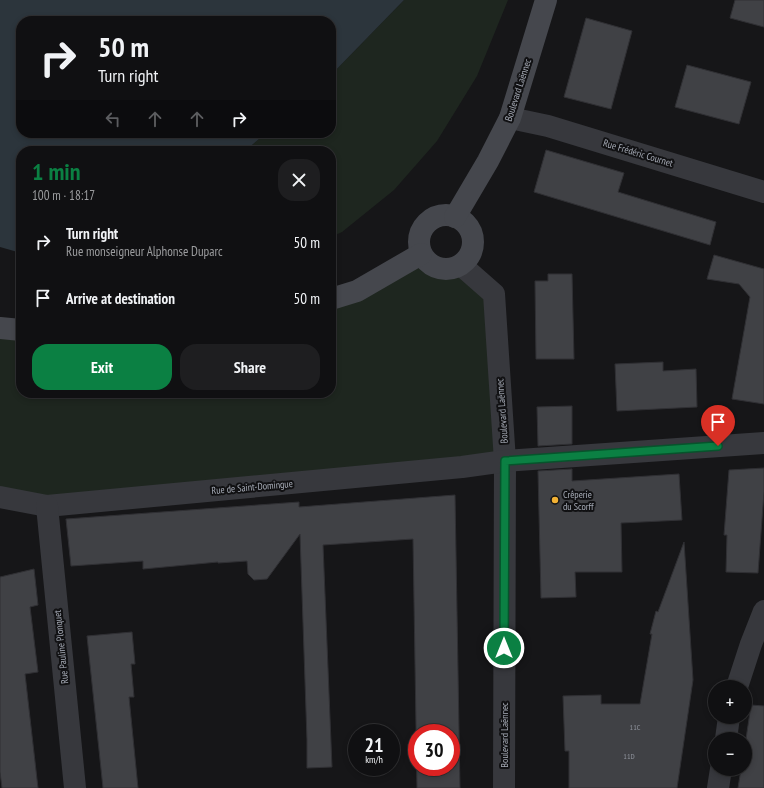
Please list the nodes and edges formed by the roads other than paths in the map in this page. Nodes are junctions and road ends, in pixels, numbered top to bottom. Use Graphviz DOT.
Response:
graph roads {
  1 [pos="546,0"];
  2 [pos="510,118"];
  3 [pos="764,192"];
  4 [pos="455,217"];
  5 [pos="421,254"];
  6 [pos="461,265"];
  7 [pos="336,298"];
  8 [pos="0,328"];
  9 [pos="16,330"];
  10 [pos="764,443"];
  11 [pos="505,461"];
  12 [pos="0,498"];
  13 [pos="48,506"];
  14 [pos="764,611"];
  15 [pos="739,680"];
  16 [pos="720,776"];
  17 [pos="75,788"];
  18 [pos="504,788"];
  19 [pos="718,788"];
  1 -- 2 [label="main road, Boulevard Laënnec"];
  2 -- 3 [label="street, Rue Frédéric Cournet"];
  2 -- 4 [label="main road, Boulevard Laënnec"];
  4 -- 5 [label="main road"];
  4 -- 6 [label="main road"];
  5 -- 6 [label="main road"];
  5 -- 7 [label="main road"];
  6 -- 11 [label="street, Boulevard Laënnec"];
  8 -- 9 [label="main road"];
  10 -- 11 [label="street, Rue de Saint-Domingue"];
  11 -- 13 [label="street, Rue de Saint-Domingue"];
  11 -- 18 [label="street, Boulevard Laënnec"];
  12 -- 13 [label="street, Rue de Saint-Domingue"];
  13 -- 17 [label="street, Rue Pauline Plonquet"];
  14 -- 15 [label="street"];
  16 -- 19 [label="street"];
}
